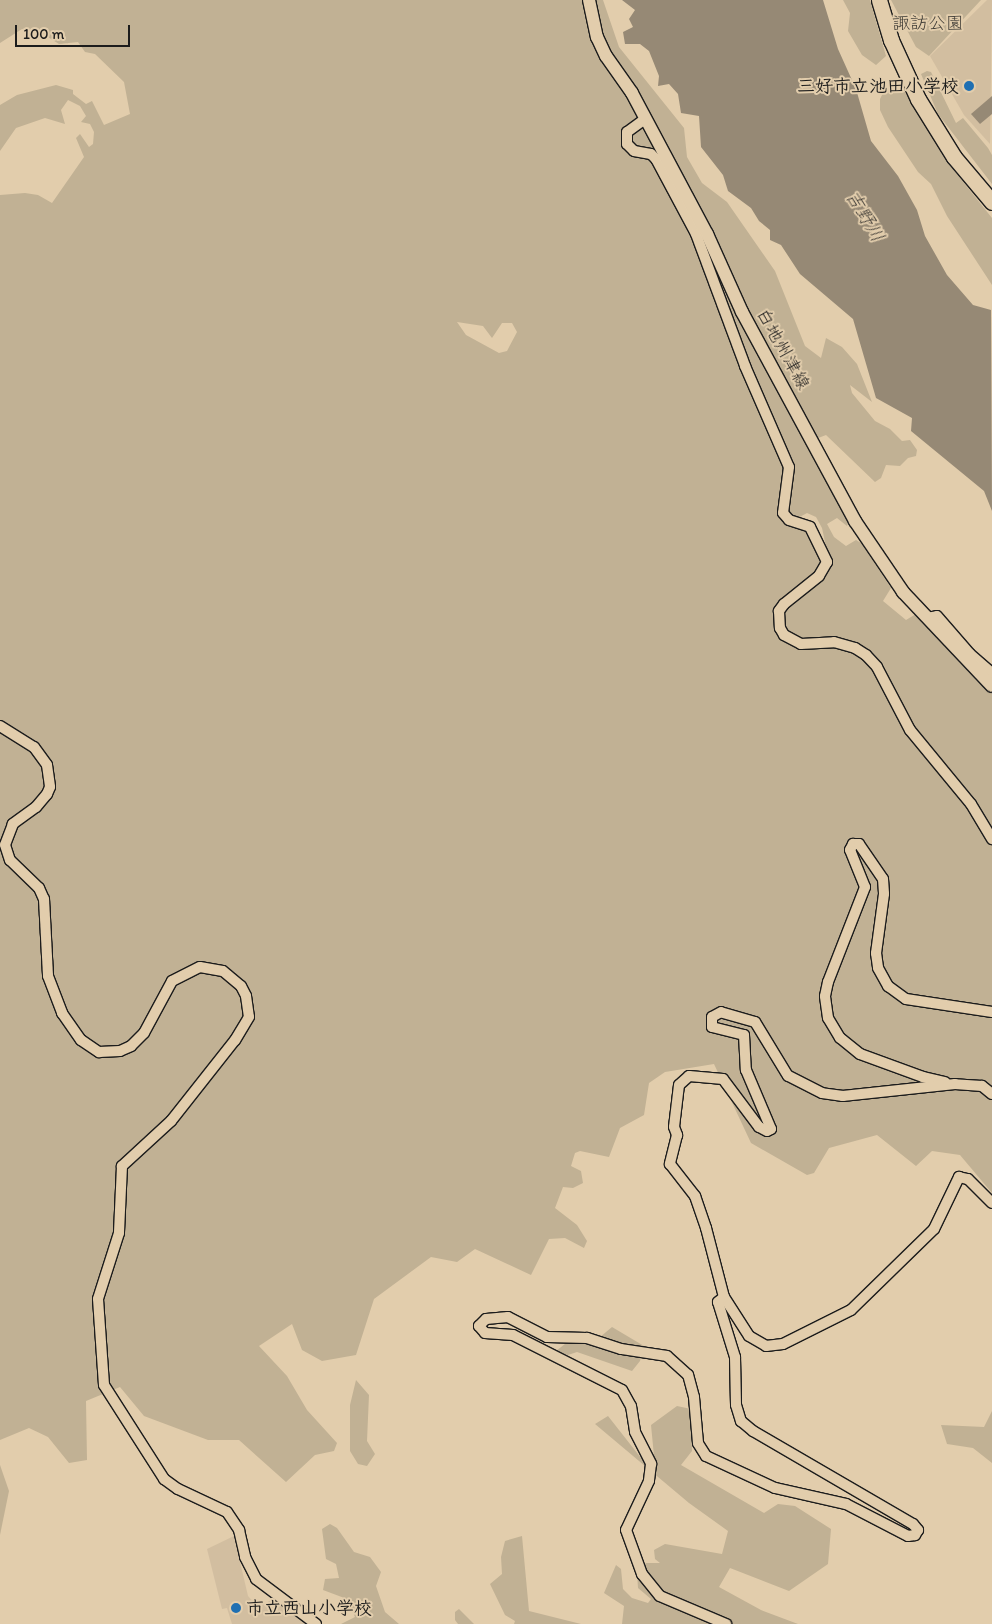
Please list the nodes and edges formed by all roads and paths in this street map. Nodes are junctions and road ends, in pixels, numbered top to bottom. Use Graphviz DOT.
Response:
graph roads {
  1 [pos="589,0"];
  2 [pos="879,0"];
  3 [pos="645,119"];
  4 [pos="992,202"];
  5 [pos="927,618"];
  6 [pos="992,673"];
  7 [pos="992,686"];
  8 [pos="0,726"];
  9 [pos="992,839"];
  10 [pos="992,1012"];
  11 [pos="955,1084"];
  12 [pos="992,1094"];
  13 [pos="992,1203"];
  14 [pos="724,1296"];
  15 [pos="316,1624"];
  16 [pos="726,1624"];
  1 -- 3 [label="main road, 白地州津線"];
  2 -- 4 [label="highway"];
  3 -- 5 [label="main road, 白地州津線"];
  3 -- 9 [label="street"];
  5 -- 6 [label="street"];
  5 -- 7 [label="main road, 白地州津線"];
  8 -- 15 [label="street"];
  10 -- 11 [label="street"];
  11 -- 12 [label="street"];
  11 -- 14 [label="street"];
  13 -- 14 [label="street"];
  14 -- 16 [label="street"];
}
